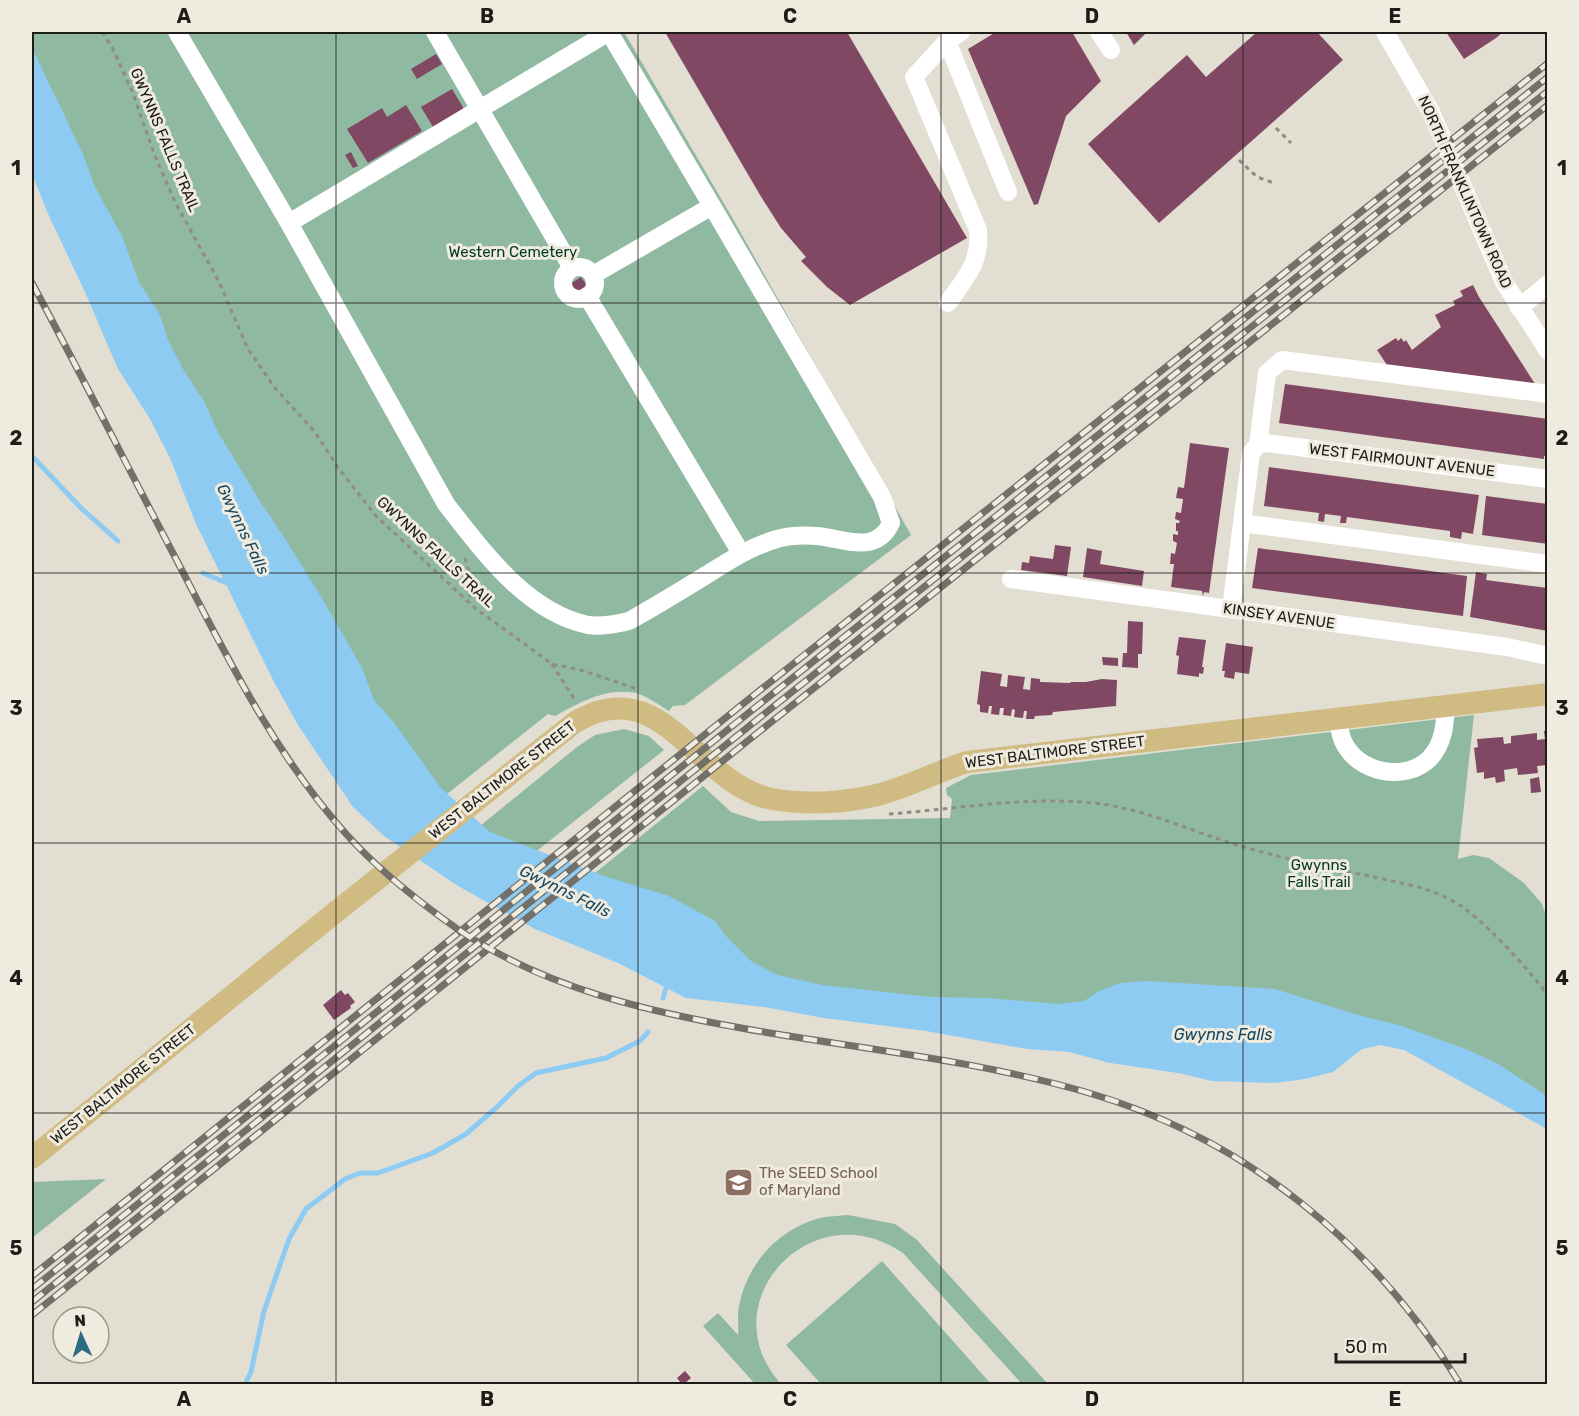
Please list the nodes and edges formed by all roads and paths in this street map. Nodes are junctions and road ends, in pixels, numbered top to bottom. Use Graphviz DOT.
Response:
graph roads {
  1 [pos="102,32"];
  2 [pos="177,32"];
  3 [pos="435,32"];
  4 [pos="609,32"];
  5 [pos="1099,32"];
  6 [pos="1385,32"];
  7 [pos="954,36"];
  8 [pos="1111,50"];
  9 [pos="480,110"];
  10 [pos="1276,128"];
  11 [pos="1291,143"];
  12 [pos="1239,160"];
  13 [pos="1274,183"];
  14 [pos="1008,192"];
  15 [pos="712,206"];
  16 [pos="289,223"];
  17 [pos="572,268"];
  18 [pos="593,275"];
  19 [pos="1548,284"];
  20 [pos="587,296"];
  21 [pos="948,303"];
  22 [pos="1519,308"];
  23 [pos="1547,349"];
  24 [pos="1548,394"];
  25 [pos="1258,445"];
  26 [pos="1548,479"];
  27 [pos="1242,523"];
  28 [pos="461,552"];
  29 [pos="741,553"];
  30 [pos="1548,564"];
  31 [pos="1011,579"];
  32 [pos="469,603"];
  33 [pos="1231,609"];
  34 [pos="1548,656"];
  35 [pos="552,664"];
  36 [pos="639,690"];
  37 [pos="1548,694"];
  38 [pos="1446,705"];
  39 [pos="1337,718"];
  40 [pos="580,719"];
  41 [pos="887,814"];
  42 [pos="1548,995"];
  43 [pos="32,1158"];
  1 -- 32 [label="path, GWYNNS FALLS TRAIL"];
  2 -- 16 [label="street"];
  3 -- 9 [label="street"];
  4 -- 9 [label="street"];
  4 -- 15 [label="street"];
  5 -- 8 [label="street"];
  6 -- 22 [label="street, NORTH FRANKLINTOWN ROAD"];
  7 -- 14 [label="street"];
  7 -- 21 [label="street"];
  9 -- 16 [label="street"];
  9 -- 17 [label="street"];
  10 -- 11 [label="path"];
  12 -- 13 [label="path"];
  15 -- 18 [label="street"];
  15 -- 29 [label="street"];
  16 -- 29 [label="street"];
  17 -- 18 [label="street"];
  17 -- 20 [label="street"];
  18 -- 20 [label="street"];
  19 -- 22 [label="street"];
  20 -- 29 [label="street"];
  22 -- 23 [label="street, NORTH FRANKLINTOWN ROAD"];
  24 -- 25 [label="street"];
  25 -- 26 [label="street, WEST FAIRMOUNT AVENUE"];
  25 -- 27 [label="street"];
  27 -- 30 [label="street"];
  27 -- 33 [label="street"];
  28 -- 32 [label="path"];
  31 -- 33 [label="street, KINSEY AVENUE"];
  32 -- 35 [label="path, GWYNNS FALLS TRAIL"];
  33 -- 34 [label="street, KINSEY AVENUE"];
  35 -- 36 [label="path, GWYNNS FALLS TRAIL"];
  35 -- 40 [label="path"];
  37 -- 38 [label="main road, WEST BALTIMORE STREET"];
  38 -- 39 [label="main road, WEST BALTIMORE STREET"];
  38 -- 39 [label="street"];
  39 -- 40 [label="main road, WEST BALTIMORE STREET"];
  40 -- 43 [label="main road, WEST BALTIMORE STREET"];
  41 -- 42 [label="path"];
}
